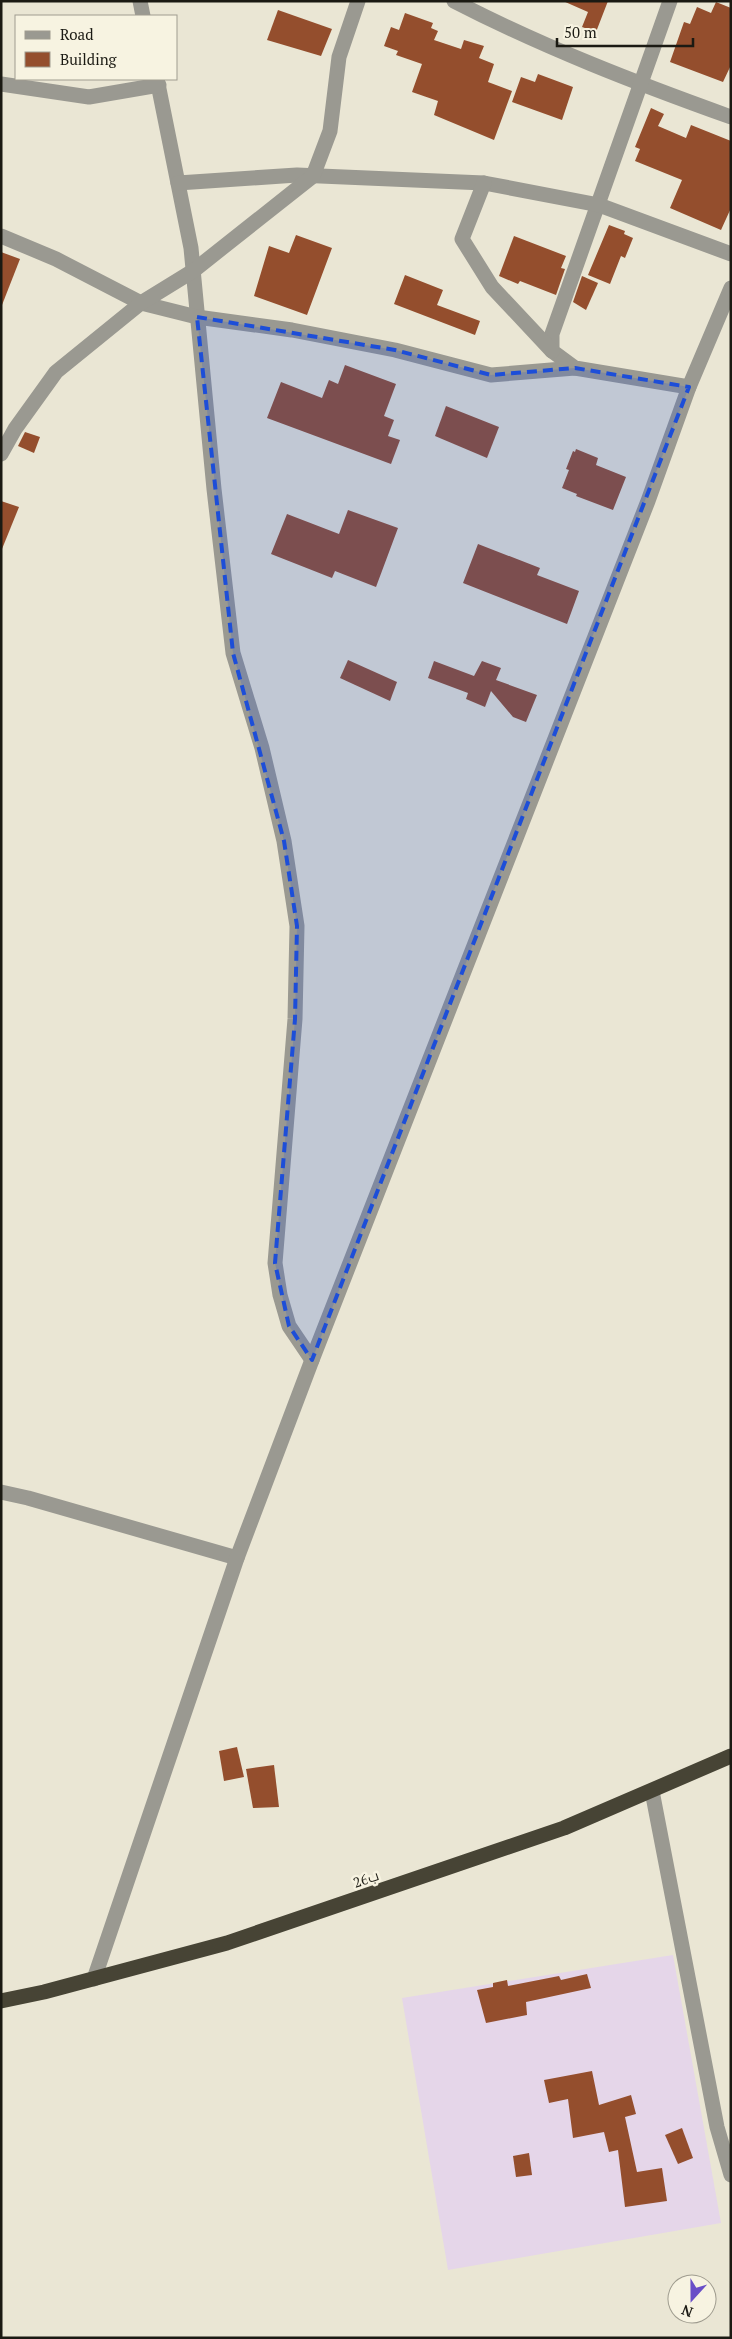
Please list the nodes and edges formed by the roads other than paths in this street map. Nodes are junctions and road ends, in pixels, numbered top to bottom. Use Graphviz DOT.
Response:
graph roads {
  1 [pos="140,1"];
  2 [pos="358,1"];
  3 [pos="454,1"];
  4 [pos="670,1"];
  5 [pos="143,15"];
  6 [pos="158,82"];
  7 [pos="1,84"];
  8 [pos="642,85"];
  9 [pos="731,117"];
  10 [pos="313,176"];
  11 [pos="178,183"];
  12 [pos="484,183"];
  13 [pos="599,205"];
  14 [pos="1,236"];
  15 [pos="731,254"];
  16 [pos="193,272"];
  17 [pos="731,288"];
  18 [pos="141,303"];
  19 [pos="726,314"];
  20 [pos="197,317"];
  21 [pos="552,351"];
  22 [pos="575,368"];
  23 [pos="689,387"];
  24 [pos="1,454"];
  25 [pos="312,1360"];
  26 [pos="1,1492"];
  27 [pos="237,1558"];
  28 [pos="731,1756"];
  29 [pos="652,1791"];
  30 [pos="94,1979"];
  31 [pos="1,2001"];
  32 [pos="731,2175"];
  1 -- 5 [label="street"];
  2 -- 10 [label="street"];
  3 -- 8 [label="street"];
  4 -- 8 [label="street"];
  6 -- 7 [label="street"];
  6 -- 11 [label="street"];
  8 -- 9 [label="street"];
  8 -- 13 [label="street"];
  10 -- 11 [label="street"];
  10 -- 12 [label="street"];
  10 -- 16 [label="street"];
  11 -- 16 [label="street"];
  12 -- 13 [label="street"];
  12 -- 21 [label="street"];
  13 -- 15 [label="street"];
  13 -- 21 [label="street"];
  14 -- 18 [label="street"];
  16 -- 18 [label="street"];
  16 -- 20 [label="street"];
  17 -- 19 [label="street"];
  18 -- 20 [label="street"];
  18 -- 24 [label="street"];
  19 -- 23 [label="street"];
  20 -- 22 [label="street"];
  20 -- 25 [label="street"];
  21 -- 22 [label="street"];
  22 -- 23 [label="street"];
  23 -- 25 [label="street"];
  25 -- 27 [label="street"];
  26 -- 27 [label="street"];
  27 -- 30 [label="street"];
  28 -- 29 [label="highway, 26ب"];
  29 -- 30 [label="highway, 26ب"];
  29 -- 32 [label="street"];
  30 -- 31 [label="highway, 26ب"];
}
